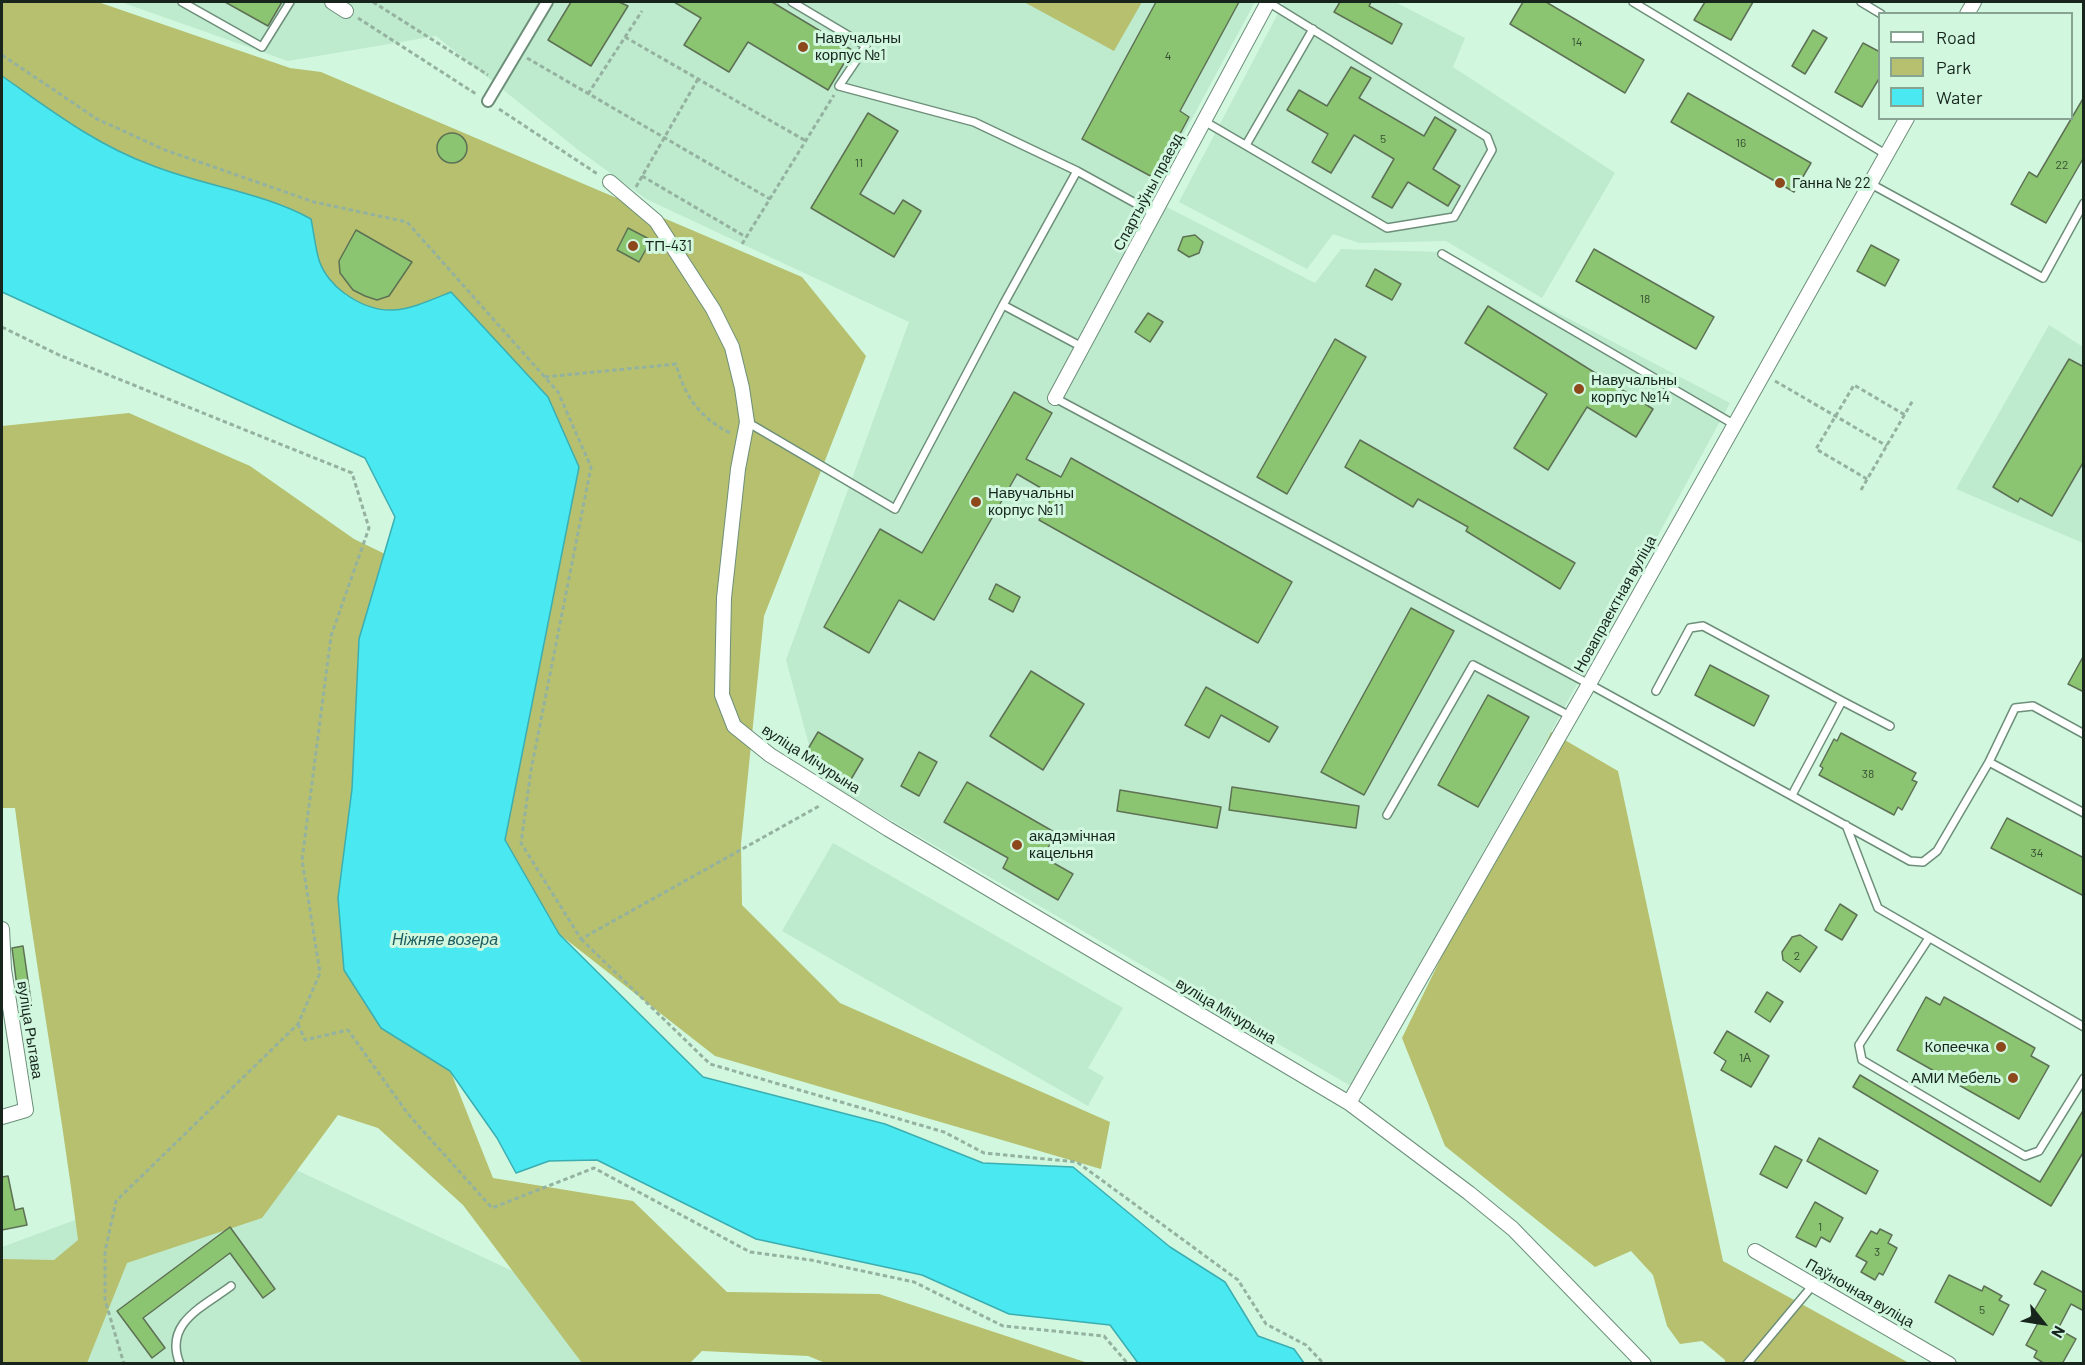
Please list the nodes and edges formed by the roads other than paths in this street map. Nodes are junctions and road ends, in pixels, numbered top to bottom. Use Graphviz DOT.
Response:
graph roads {
  1 [pos="182,2"];
  2 [pos="290,2"];
  3 [pos="332,2"];
  4 [pos="547,2"];
  5 [pos="792,2"];
  6 [pos="1268,2"];
  7 [pos="1633,2"];
  8 [pos="1861,2"];
  9 [pos="346,11"];
  10 [pos="1878,12"];
  11 [pos="1313,29"];
  12 [pos="488,101"];
  13 [pos="1906,120"];
  14 [pos="1204,121"];
  15 [pos="1246,146"];
  16 [pos="1887,154"];
  17 [pos="1077,171"];
  18 [pos="610,182"];
  19 [pos="1871,184"];
  20 [pos="2083,205"];
  21 [pos="1155,214"];
  22 [pos="1442,254"];
  23 [pos="1003,305"];
  24 [pos="1082,347"];
  25 [pos="1055,398"];
  26 [pos="1735,425"];
  27 [pos="745,428"];
  28 [pos="1588,684"];
  29 [pos="1656,691"];
  30 [pos="1842,700"];
  31 [pos="1570,716"];
  32 [pos="1890,726"];
  33 [pos="2084,734"];
  34 [pos="1989,762"];
  35 [pos="1791,795"];
  36 [pos="2084,813"];
  37 [pos="1387,815"];
  38 [pos="1846,825"];
  39 [pos="2,929"];
  40 [pos="1929,938"];
  41 [pos="2084,1027"];
  42 [pos="2084,1078"];
  43 [pos="1349,1103"];
  44 [pos="2,1117"];
  45 [pos="1755,1251"];
  46 [pos="1814,1285"];
  47 [pos="231,1286"];
  48 [pos="180,1364"];
  49 [pos="1644,1364"];
  50 [pos="1747,1364"];
  51 [pos="1949,1364"];
  1 -- 2 [label="lane"];
  3 -- 9 [label="street"];
  4 -- 12 [label="street"];
  5 -- 17 [label="lane"];
  6 -- 11 [label="lane"];
  6 -- 14 [label="street, Спартыўны праезд"];
  7 -- 16 [label="lane"];
  8 -- 10 [label="lane"];
  11 -- 15 [label="lane"];
  11 -- 15 [label="lane"];
  13 -- 16 [label="street, Новапраектная вуліца"];
  14 -- 15 [label="lane"];
  14 -- 21 [label="street, Спартыўны праезд"];
  16 -- 19 [label="street, Новапраектная вуліца"];
  17 -- 21 [label="lane"];
  17 -- 23 [label="lane"];
  18 -- 27 [label="street, вуліца Мічурына"];
  19 -- 20 [label="lane"];
  19 -- 26 [label="street, Новапраектная вуліца"];
  21 -- 24 [label="street, Спартыўны праезд"];
  22 -- 26 [label="lane"];
  23 -- 24 [label="lane"];
  23 -- 27 [label="lane"];
  24 -- 25 [label="street, Спартыўны праезд"];
  25 -- 28 [label="lane"];
  26 -- 28 [label="street, Новапраектная вуліца"];
  27 -- 43 [label="street, вуліца Мічурына"];
  28 -- 31 [label="street, Новапраектная вуліца"];
  28 -- 35 [label="lane"];
  29 -- 30 [label="lane"];
  30 -- 32 [label="lane"];
  30 -- 35 [label="lane"];
  31 -- 37 [label="lane"];
  31 -- 43 [label="street, Новапраектная вуліца"];
  33 -- 34 [label="lane"];
  34 -- 36 [label="lane"];
  34 -- 38 [label="lane"];
  35 -- 38 [label="lane"];
  38 -- 40 [label="lane"];
  39 -- 44 [label="street, вуліца Рытава"];
  40 -- 41 [label="lane"];
  40 -- 42 [label="lane"];
  43 -- 49 [label="street, вуліца Мічурына"];
  45 -- 46 [label="street, Паўночная вуліца"];
  46 -- 50 [label="lane"];
  46 -- 51 [label="street, Паўночная вуліца"];
  47 -- 48 [label="lane"];
}
